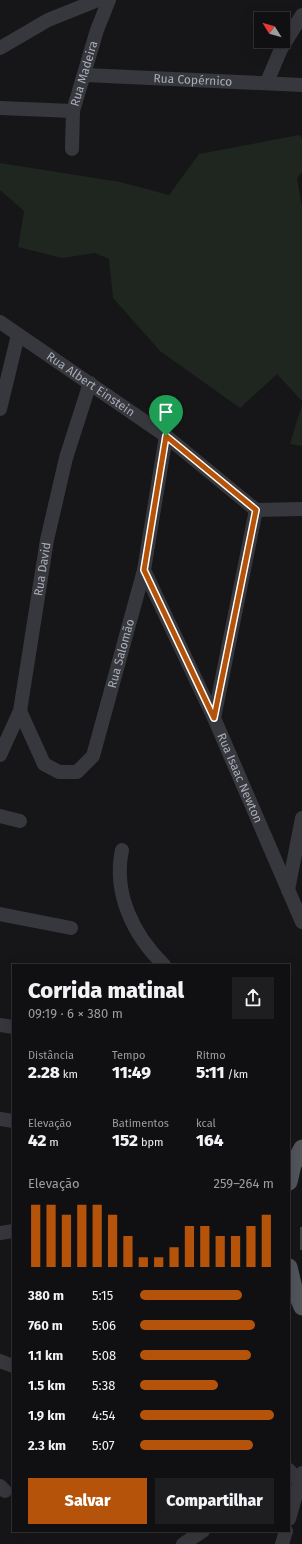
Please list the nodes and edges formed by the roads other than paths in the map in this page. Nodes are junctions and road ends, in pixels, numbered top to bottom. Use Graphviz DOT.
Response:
graph roads {
  1 [pos="98,0"];
  2 [pos="109,0"];
  3 [pos="302,15"];
  4 [pos="0,48"];
  5 [pos="85,75"];
  6 [pos="267,82"];
  7 [pos="302,85"];
  8 [pos="0,108"];
  9 [pos="73,112"];
  10 [pos="72,149"];
  11 [pos="0,322"];
  12 [pos="18,334"];
  13 [pos="90,383"];
  14 [pos="0,409"];
  15 [pos="166,436"];
  16 [pos="302,509"];
  17 [pos="256,510"];
  18 [pos="144,570"];
  19 [pos="20,711"];
  20 [pos="214,718"];
  21 [pos="0,755"];
  22 [pos="0,816"];
  23 [pos="302,818"];
  24 [pos="20,821"];
  25 [pos="122,850"];
  26 [pos="288,890"];
  27 [pos="0,914"];
  28 [pos="302,922"];
  29 [pos="71,928"];
  30 [pos="163,964"];
  31 [pos="0,1025"];
  32 [pos="12,1027"];
  33 [pos="0,1120"];
  34 [pos="12,1121"];
  35 [pos="302,1148"];
  36 [pos="295,1165"];
  37 [pos="290,1179"];
  38 [pos="12,1231"];
  39 [pos="0,1234"];
  40 [pos="290,1271"];
  41 [pos="302,1307"];
  42 [pos="0,1361"];
  43 [pos="12,1366"];
  44 [pos="290,1471"];
  45 [pos="301,1478"];
  46 [pos="290,1516"];
  47 [pos="201,1532"];
  48 [pos="286,1532"];
  49 [pos="183,1544"];
  50 [pos="282,1544"];
  1 -- 4 [label="street"];
  2 -- 5 [label="street, Rua Madeira"];
  3 -- 6 [label="street"];
  5 -- 6 [label="street, Rua Copérnico"];
  5 -- 9 [label="street, Rua Madeira"];
  6 -- 7 [label="street, Rua Copérnico"];
  8 -- 9 [label="street"];
  9 -- 10 [label="street, Rua Madeira"];
  11 -- 12 [label="street, Rua Albert Einstein"];
  12 -- 13 [label="street, Rua Albert Einstein"];
  12 -- 14 [label="street"];
  13 -- 15 [label="street, Rua Albert Einstein"];
  13 -- 19 [label="street, Rua David"];
  15 -- 17 [label="street, Rua Albert Einstein"];
  15 -- 18 [label="street, Rua Salomão"];
  16 -- 17 [label="street"];
  17 -- 20 [label="street"];
  18 -- 19 [label="street, Rua Salomão"];
  18 -- 20 [label="street, Rua Isaac Newton"];
  19 -- 21 [label="street, Rua David"];
  20 -- 26 [label="street, Rua Isaac Newton"];
  22 -- 24 [label="street"];
  23 -- 26 [label="street"];
  25 -- 30 [label="street"];
  26 -- 28 [label="street, Rua Isaac Newton"];
  27 -- 29 [label="street"];
  31 -- 32 [label="street"];
  33 -- 34 [label="street"];
  35 -- 36 [label="main road"];
  36 -- 37 [label="main road"];
  38 -- 39 [label="street"];
  40 -- 41 [label="main road"];
  42 -- 43 [label="street"];
  44 -- 45 [label="street"];
  45 -- 46 [label="street"];
  47 -- 49 [label="street"];
  48 -- 50 [label="street"];
}
